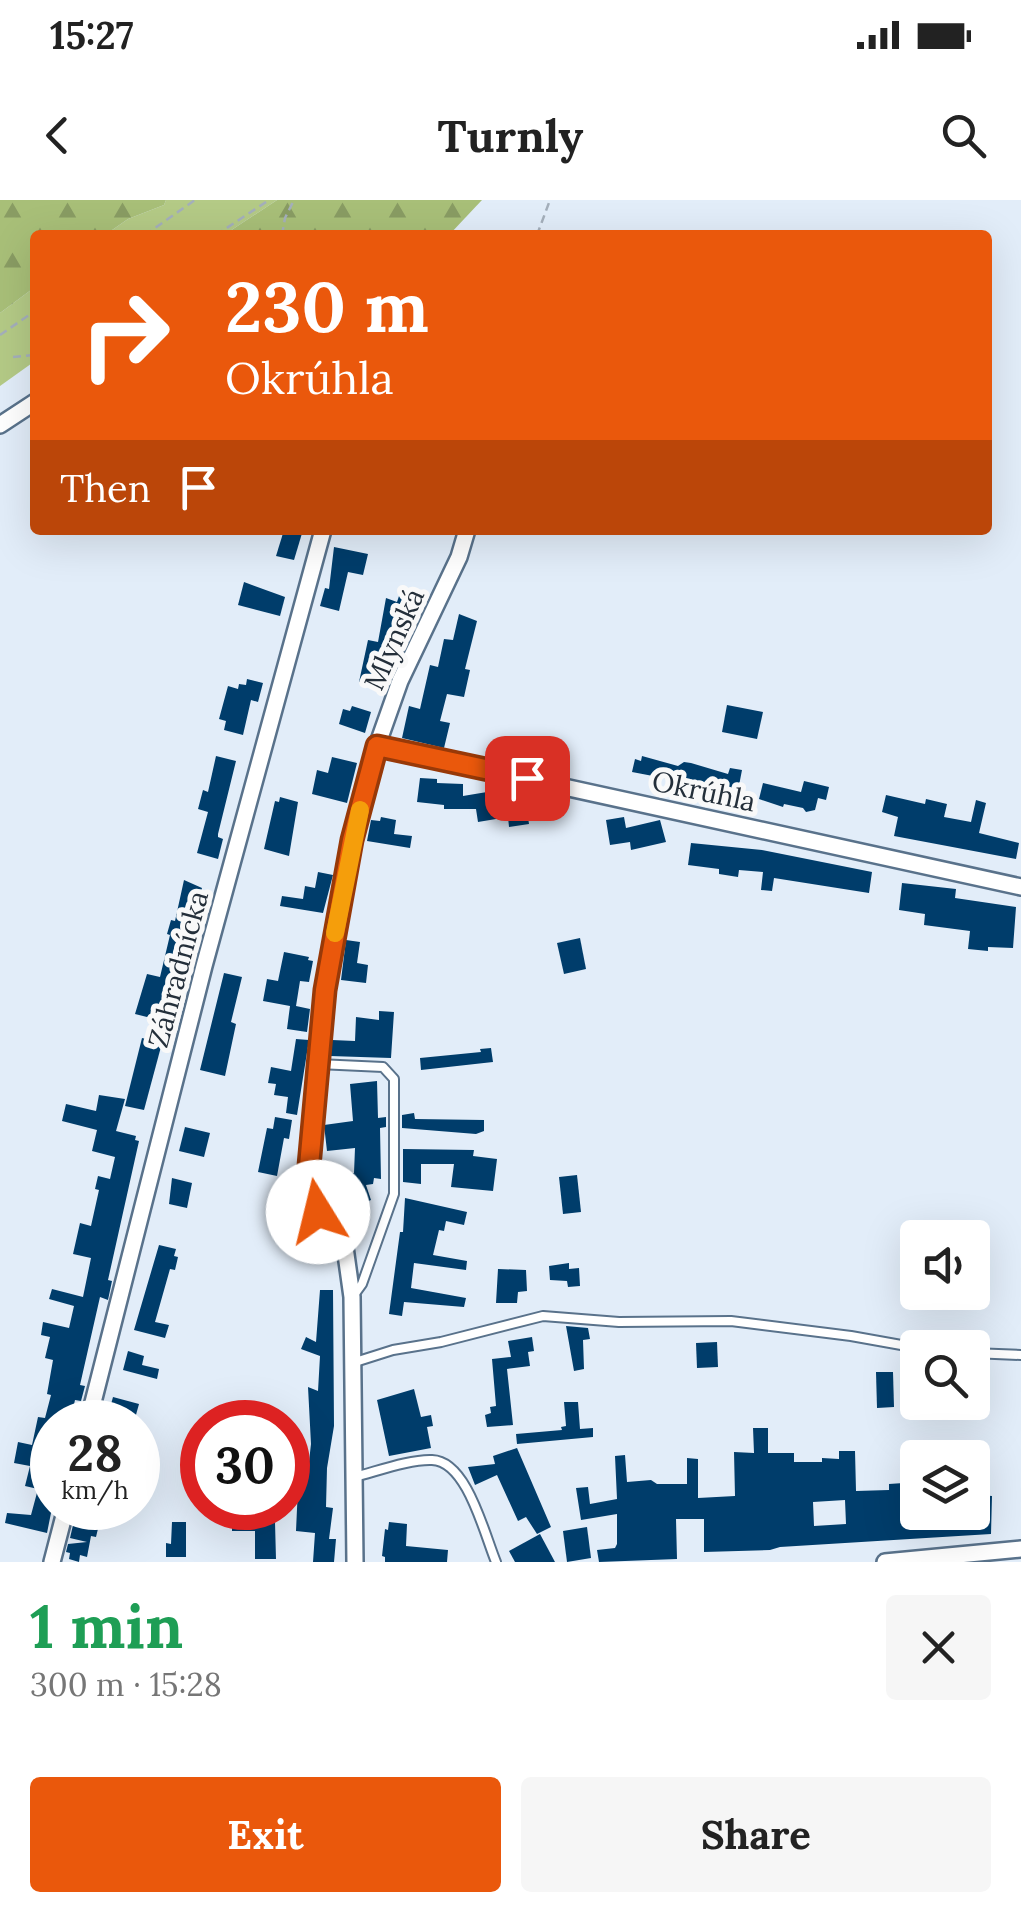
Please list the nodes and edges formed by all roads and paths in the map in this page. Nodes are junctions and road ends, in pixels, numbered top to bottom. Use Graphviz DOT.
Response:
graph roads {
  1 [pos="195,200"];
  2 [pos="269,200"];
  3 [pos="294,200"];
  4 [pos="550,200"];
  5 [pos="152,230"];
  6 [pos="224,230"];
  7 [pos="283,230"];
  8 [pos="539,230"];
  9 [pos="30,315"];
  10 [pos="0,336"];
  11 [pos="30,355"];
  12 [pos="13,357"];
  13 [pos="30,405"];
  14 [pos="0,424"];
  15 [pos="322,535"];
  16 [pos="466,535"];
  17 [pos="377,746"];
  18 [pos="1021,887"];
  19 [pos="318,1064"];
  20 [pos="352,1298"];
  21 [pos="900,1345"];
  22 [pos="990,1354"];
  23 [pos="1021,1355"];
  24 [pos="352,1363"];
  25 [pos="94,1400"];
  26 [pos="354,1477"];
  27 [pos="60,1530"];
  28 [pos="1021,1549"];
  29 [pos="52,1562"];
  30 [pos="355,1562"];
  31 [pos="496,1562"];
  32 [pos="885,1562"];
  1 -- 5 [label="path"];
  2 -- 6 [label="path"];
  3 -- 7 [label="path"];
  4 -- 8 [label="path"];
  9 -- 10 [label="path"];
  11 -- 12 [label="path"];
  13 -- 14 [label="street"];
  15 -- 25 [label="street, Záhradnícka"];
  16 -- 17 [label="street, Mlynská"];
  17 -- 18 [label="street, Okrúhla"];
  17 -- 19 [label="street, Mlynská"];
  19 -- 20 [label="street, Mlynská"];
  19 -- 20 [label="lane, Mlynská"];
  20 -- 24 [label="street, Mlynská"];
  21 -- 24 [label="lane"];
  22 -- 23 [label="lane"];
  24 -- 26 [label="street, Mlynská"];
  26 -- 30 [label="street, Mlynská"];
  26 -- 31 [label="lane"];
  27 -- 29 [label="street"];
  28 -- 32 [label="street"];
}
